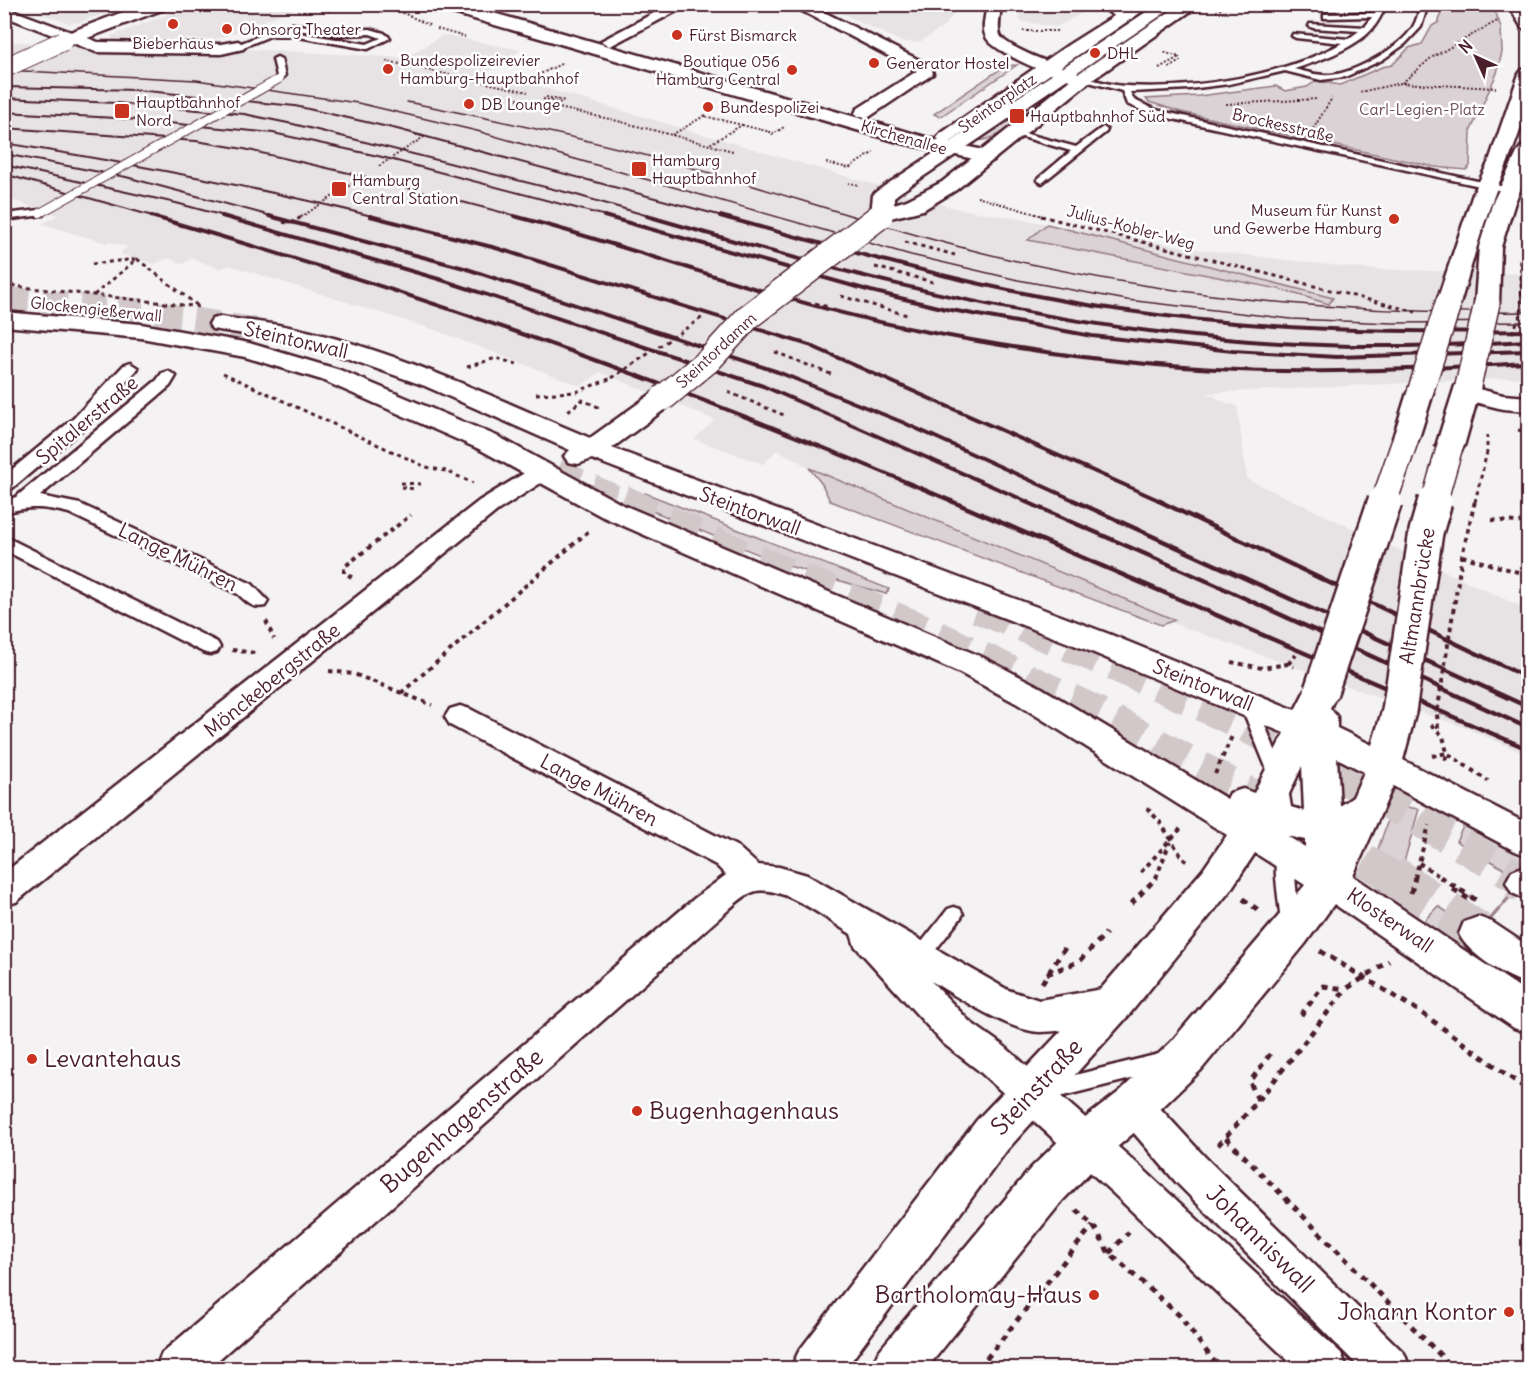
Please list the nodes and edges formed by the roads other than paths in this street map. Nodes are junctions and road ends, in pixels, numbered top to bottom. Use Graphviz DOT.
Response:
graph roads {
  1 [pos="161,4"];
  2 [pos="442,4"];
  3 [pos="479,4"];
  4 [pos="683,4"];
  5 [pos="796,4"];
  6 [pos="994,4"];
  7 [pos="1145,4"];
  8 [pos="1170,4"];
  9 [pos="1193,4"];
  10 [pos="1424,4"];
  11 [pos="1515,4"];
  12 [pos="4,11"];
  13 [pos="1118,11"];
  14 [pos="1380,13"];
  15 [pos="310,18"];
  16 [pos="1528,24"];
  17 [pos="1313,26"];
  18 [pos="285,27"];
  19 [pos="1305,32"];
  20 [pos="1364,32"];
  21 [pos="269,34"];
  22 [pos="591,36"];
  23 [pos="1296,36"];
  24 [pos="563,39"];
  25 [pos="67,40"];
  26 [pos="609,41"];
  27 [pos="1287,41"];
  28 [pos="1352,42"];
  29 [pos="238,46"];
  30 [pos="1341,48"];
  31 [pos="277,59"];
  32 [pos="4,68"];
  33 [pos="1287,69"];
  34 [pos="1065,74"];
  35 [pos="1528,74"];
  36 [pos="1125,89"];
  37 [pos="863,113"];
  38 [pos="1103,130"];
  39 [pos="1016,134"];
  40 [pos="954,144"];
  41 [pos="1078,150"];
  42 [pos="1528,151"];
  43 [pos="987,156"];
  44 [pos="1042,180"];
  45 [pos="1499,188"];
  46 [pos="882,214"];
  47 [pos="4,217"];
  48 [pos="4,300"];
  49 [pos="4,319"];
  50 [pos="180,327"];
  51 [pos="130,368"];
  52 [pos="168,376"];
  53 [pos="1467,389"];
  54 [pos="1528,404"];
  55 [pos="592,448"];
  56 [pos="542,472"];
  57 [pos="4,486"];
  58 [pos="23,501"];
  59 [pos="4,507"];
  60 [pos="4,517"];
  61 [pos="4,542"];
  62 [pos="258,601"];
  63 [pos="210,647"];
  64 [pos="1247,703"];
  65 [pos="460,717"];
  66 [pos="1312,732"];
  67 [pos="1384,766"];
  68 [pos="1279,778"];
  69 [pos="1367,806"];
  70 [pos="1322,827"];
  71 [pos="1270,829"];
  72 [pos="1528,841"];
  73 [pos="750,878"];
  74 [pos="1330,881"];
  75 [pos="4,892"];
  76 [pos="845,913"];
  77 [pos="954,914"];
  78 [pos="1477,917"];
  79 [pos="1291,932"];
  80 [pos="920,957"];
  81 [pos="1528,967"];
  82 [pos="1114,1003"];
  83 [pos="1528,1015"];
  84 [pos="1186,1056"];
  85 [pos="1032,1094"];
  86 [pos="1134,1106"];
  87 [pos="1087,1144"];
  88 [pos="177,1368"];
  89 [pos="816,1368"];
  90 [pos="896,1368"];
  91 [pos="1326,1368"];
  92 [pos="1389,1368"];
  1 -- 25 [label="main road"];
  2 -- 24 [label="main road, Kirchenallee"];
  3 -- 22 [label="main road, Kirchenallee"];
  4 -- 26 [label="street"];
  5 -- 37 [label="street"];
  6 -- 34 [label="street"];
  7 -- 13 [label="main road"];
  8 -- 34 [label="main road"];
  9 -- 34 [label="main road"];
  10 -- 33 [label="lane"];
  11 -- 16 [label="main road"];
  12 -- 25 [label="street"];
  13 -- 34 [label="main road"];
  14 -- 14 [label="lane"];
  14 -- 20 [label="lane"];
  15 -- 18 [label="lane"];
  17 -- 20 [label="lane"];
  18 -- 21 [label="lane"];
  18 -- 21 [label="lane"];
  19 -- 20 [label="lane"];
  20 -- 28 [label="lane"];
  21 -- 29 [label="lane"];
  22 -- 24 [label="main road, Kirchenallee"];
  22 -- 26 [label="main road, Kirchenallee"];
  23 -- 28 [label="lane"];
  24 -- 40 [label="main road, Kirchenallee"];
  25 -- 29 [label="street"];
  25 -- 32 [label="main road, bridge"];
  26 -- 37 [label="main road, Kirchenallee"];
  27 -- 30 [label="lane"];
  28 -- 30 [label="lane"];
  30 -- 33 [label="lane"];
  31 -- 47 [label="lane, bridge"];
  33 -- 36 [label="lane"];
  34 -- 36 [label="lane"];
  34 -- 39 [label="main road, Steintorplatz"];
  34 -- 40 [label="main road, Steintorplatz"];
  35 -- 45 [label="main road"];
  36 -- 45 [label="lane, Brockesstraße"];
  37 -- 40 [label="main road, Kirchenallee"];
  38 -- 41 [label="lane"];
  39 -- 41 [label="lane"];
  39 -- 43 [label="main road, Steintorplatz"];
  40 -- 43 [label="main road, Kirchenallee"];
  40 -- 46 [label="main road, Steintordamm"];
  41 -- 44 [label="lane"];
  42 -- 45 [label="main road"];
  43 -- 46 [label="main road, Steintordamm"];
  45 -- 53 [label="main road, Altmannbrücke, bridge"];
  45 -- 66 [label="main road, bridge"];
  46 -- 55 [label="main road, Steintordamm, bridge"];
  48 -- 50 [label="main road, Glockengießerwall"];
  49 -- 50 [label="main road, Glockengießerwall"];
  50 -- 55 [label="main road, Steintorwall"];
  50 -- 56 [label="main road, Steintorwall"];
  51 -- 57 [label="street, Spitalerstraße"];
  52 -- 58 [label="street, Spitalerstraße"];
  53 -- 54 [label="street"];
  53 -- 67 [label="main road, Altmannbrücke, bridge"];
  55 -- 56 [label="main road, Steintordamm"];
  55 -- 64 [label="main road, Steintorwall"];
  56 -- 71 [label="main road, Steintorwall"];
  56 -- 75 [label="street, Mönckebergstraße"];
  58 -- 59 [label="street"];
  58 -- 60 [label="street, Spitalerstraße"];
  58 -- 62 [label="street, Lange Mühren"];
  61 -- 63 [label="street"];
  64 -- 66 [label="main road, Steintorwall"];
  64 -- 68 [label="lane"];
  65 -- 73 [label="street, Lange Mühren"];
  66 -- 67 [label="main road"];
  66 -- 68 [label="main road"];
  66 -- 70 [label="main road"];
  67 -- 69 [label="main road, Altmannbrücke"];
  67 -- 72 [label="main road"];
  68 -- 71 [label="main road"];
  69 -- 70 [label="main road"];
  69 -- 74 [label="main road, Altmannbrücke"];
  70 -- 71 [label="main road"];
  70 -- 74 [label="main road"];
  71 -- 74 [label="main road, Klosterwall"];
  71 -- 79 [label="lane"];
  71 -- 82 [label="main road, Steinstraße"];
  73 -- 76 [label="street"];
  73 -- 88 [label="street, Bugenhagenstraße"];
  74 -- 79 [label="main road"];
  74 -- 83 [label="main road, Klosterwall"];
  76 -- 80 [label="street"];
  76 -- 85 [label="street"];
  77 -- 80 [label="lane"];
  78 -- 81 [label="main road"];
  79 -- 84 [label="main road"];
  80 -- 82 [label="street"];
  82 -- 85 [label="main road, Steinstraße"];
  84 -- 85 [label="lane"];
  84 -- 86 [label="main road"];
  85 -- 87 [label="street"];
  85 -- 89 [label="main road, Steinstraße"];
  86 -- 87 [label="main road"];
  86 -- 92 [label="street, Johanniswall"];
  87 -- 90 [label="main road"];
  87 -- 91 [label="street"];
}
